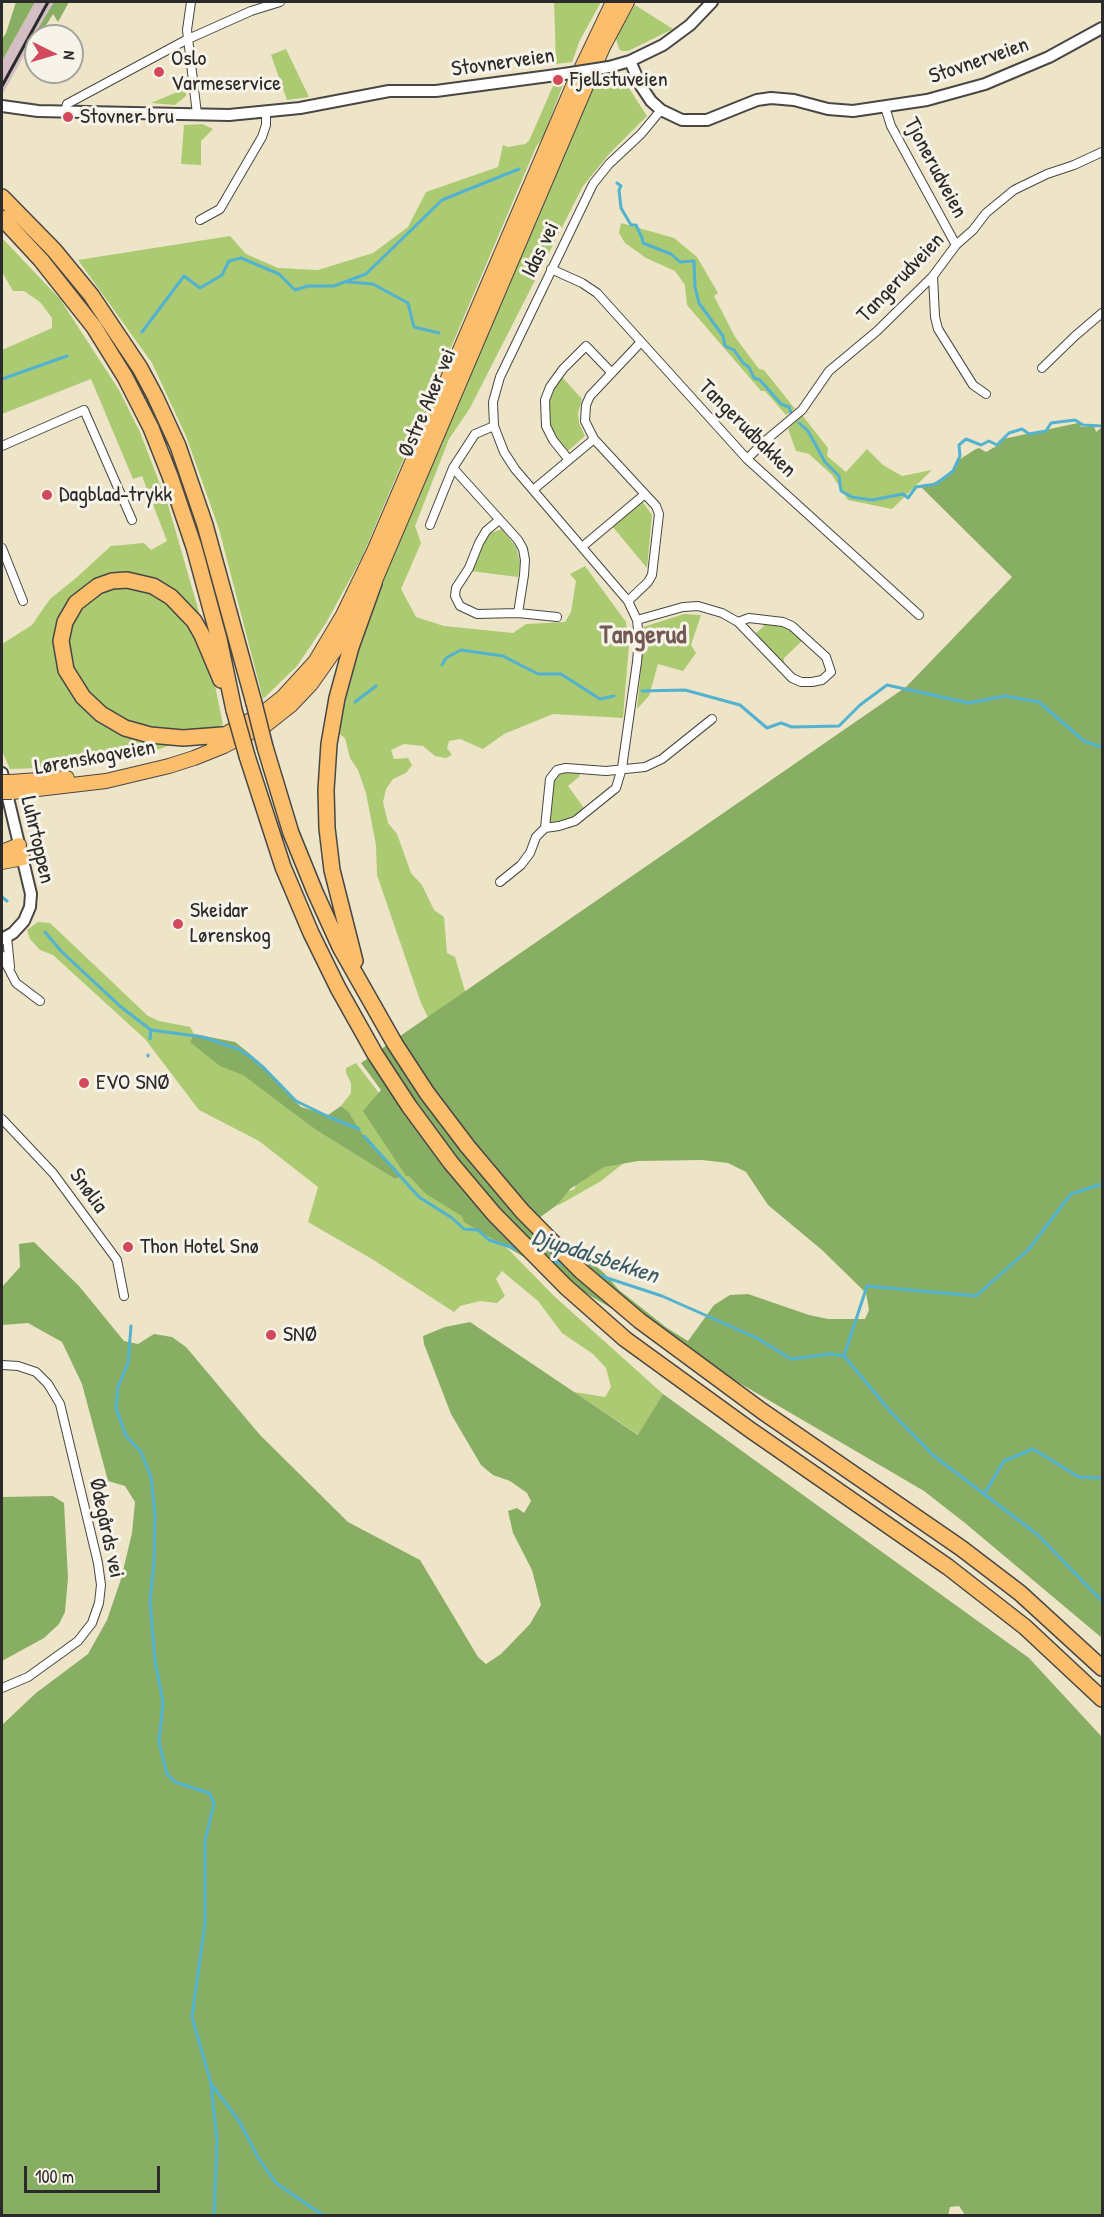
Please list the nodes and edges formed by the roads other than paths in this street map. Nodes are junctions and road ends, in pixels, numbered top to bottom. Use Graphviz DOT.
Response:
graph roads {
  1 [pos="191,2"];
  2 [pos="280,2"];
  3 [pos="613,2"];
  4 [pos="627,2"];
  5 [pos="712,2"];
  6 [pos="1102,28"];
  7 [pos="188,39"];
  8 [pos="630,61"];
  9 [pos="2,106"];
  10 [pos="885,107"];
  11 [pos="661,110"];
  12 [pos="64,112"];
  13 [pos="266,112"];
  14 [pos="197,114"];
  15 [pos="1102,152"];
  16 [pos="2,197"];
  17 [pos="2,218"];
  18 [pos="200,220"];
  19 [pos="956,245"];
  20 [pos="551,269"];
  21 [pos="933,276"];
  22 [pos="1102,313"];
  23 [pos="640,342"];
  24 [pos="1042,368"];
  25 [pos="610,372"];
  26 [pos="986,393"];
  27 [pos="494,426"];
  28 [pos="594,440"];
  29 [pos="2,447"];
  30 [pos="747,459"];
  31 [pos="569,460"];
  32 [pos="453,468"];
  33 [pos="533,490"];
  34 [pos="645,494"];
  35 [pos="499,519"];
  36 [pos="132,520"];
  37 [pos="430,525"];
  38 [pos="2,548"];
  39 [pos="582,548"];
  40 [pos="374,583"];
  41 [pos="23,601"];
  42 [pos="628,601"];
  43 [pos="518,613"];
  44 [pos="919,615"];
  45 [pos="557,617"];
  46 [pos="637,620"];
  47 [pos="738,622"];
  48 [pos="234,709"];
  49 [pos="712,719"];
  50 [pos="222,735"];
  51 [pos="178,754"];
  52 [pos="194,758"];
  53 [pos="622,768"];
  54 [pos="2,773"];
  55 [pos="2,782"];
  56 [pos="26,786"];
  57 [pos="2,792"];
  58 [pos="545,828"];
  59 [pos="21,851"];
  60 [pos="2,852"];
  61 [pos="2,862"];
  62 [pos="500,882"];
  63 [pos="4,938"];
  64 [pos="2,956"];
  65 [pos="10,972"];
  66 [pos="363,987"];
  67 [pos="40,1001"];
  68 [pos="2,1119"];
  69 [pos="124,1296"];
  70 [pos="2,1365"];
  71 [pos="1102,1668"];
  72 [pos="2,1688"];
  73 [pos="1102,1699"];
  1 -- 7 [label="street"];
  2 -- 7 [label="street"];
  3 -- 50 [label="highway, Østre Aker vei"];
  4 -- 40 [label="highway, Østre Aker vei"];
  5 -- 8 [label="street"];
  6 -- 10 [label="street, Stovnerveien"];
  7 -- 12 [label="street"];
  7 -- 14 [label="street"];
  8 -- 11 [label="street"];
  8 -- 13 [label="street, Stovnerveien, bridge"];
  9 -- 12 [label="street, Stovnerveien"];
  10 -- 11 [label="street, Stovnerveien"];
  10 -- 19 [label="street, Tjonerudveien"];
  11 -- 20 [label="street, Idas vei"];
  12 -- 14 [label="street, Stovnerveien"];
  13 -- 14 [label="street, Stovnerveien"];
  13 -- 18 [label="street"];
  15 -- 19 [label="street, Tangerudveien"];
  16 -- 66 [label="highway, bridge"];
  17 -- 48 [label="highway"];
  19 -- 21 [label="street, Tangerudveien"];
  20 -- 23 [label="street, Tangerudbakken"];
  20 -- 27 [label="street, Idas vei"];
  21 -- 26 [label="street"];
  21 -- 30 [label="street, Tangerudveien"];
  22 -- 24 [label="street"];
  23 -- 25 [label="street"];
  23 -- 30 [label="street, Tangerudbakken"];
  25 -- 28 [label="street"];
  25 -- 31 [label="street"];
  27 -- 32 [label="street"];
  27 -- 33 [label="street, Idas vei"];
  28 -- 31 [label="street"];
  28 -- 34 [label="street"];
  29 -- 36 [label="street"];
  30 -- 44 [label="street, Tangerudbakken"];
  31 -- 33 [label="street"];
  32 -- 35 [label="street"];
  32 -- 37 [label="street"];
  33 -- 39 [label="street, Idas vei"];
  34 -- 39 [label="street"];
  34 -- 42 [label="street"];
  35 -- 43 [label="street"];
  35 -- 43 [label="street"];
  38 -- 41 [label="street"];
  39 -- 42 [label="street, Idas vei"];
  40 -- 52 [label="highway, Østre Aker vei"];
  40 -- 66 [label="highway"];
  42 -- 46 [label="street, Idas vei"];
  43 -- 45 [label="street"];
  46 -- 47 [label="street"];
  46 -- 53 [label="street, Idas vei"];
  47 -- 47 [label="street"];
  48 -- 50 [label="highway"];
  48 -- 73 [label="highway, bridge"];
  49 -- 53 [label="street"];
  50 -- 51 [label="highway, Østre Aker vei"];
  51 -- 56 [label="highway, Lørenskogveien"];
  52 -- 56 [label="highway, Lørenskogveien"];
  53 -- 58 [label="street, Idas vei"];
  53 -- 58 [label="street"];
  54 -- 59 [label="street, Luhrtoppen"];
  55 -- 56 [label="highway, Lørenskogveien, bridge"];
  56 -- 57 [label="highway, Lørenskogveien, bridge"];
  58 -- 62 [label="street"];
  59 -- 60 [label="highway"];
  59 -- 61 [label="highway"];
  59 -- 63 [label="street, Luhrtoppen"];
  63 -- 65 [label="street"];
  64 -- 65 [label="street"];
  65 -- 67 [label="street"];
  66 -- 71 [label="highway"];
  68 -- 69 [label="street, Snølia"];
  70 -- 72 [label="street, Ødegårds vei"];
}
